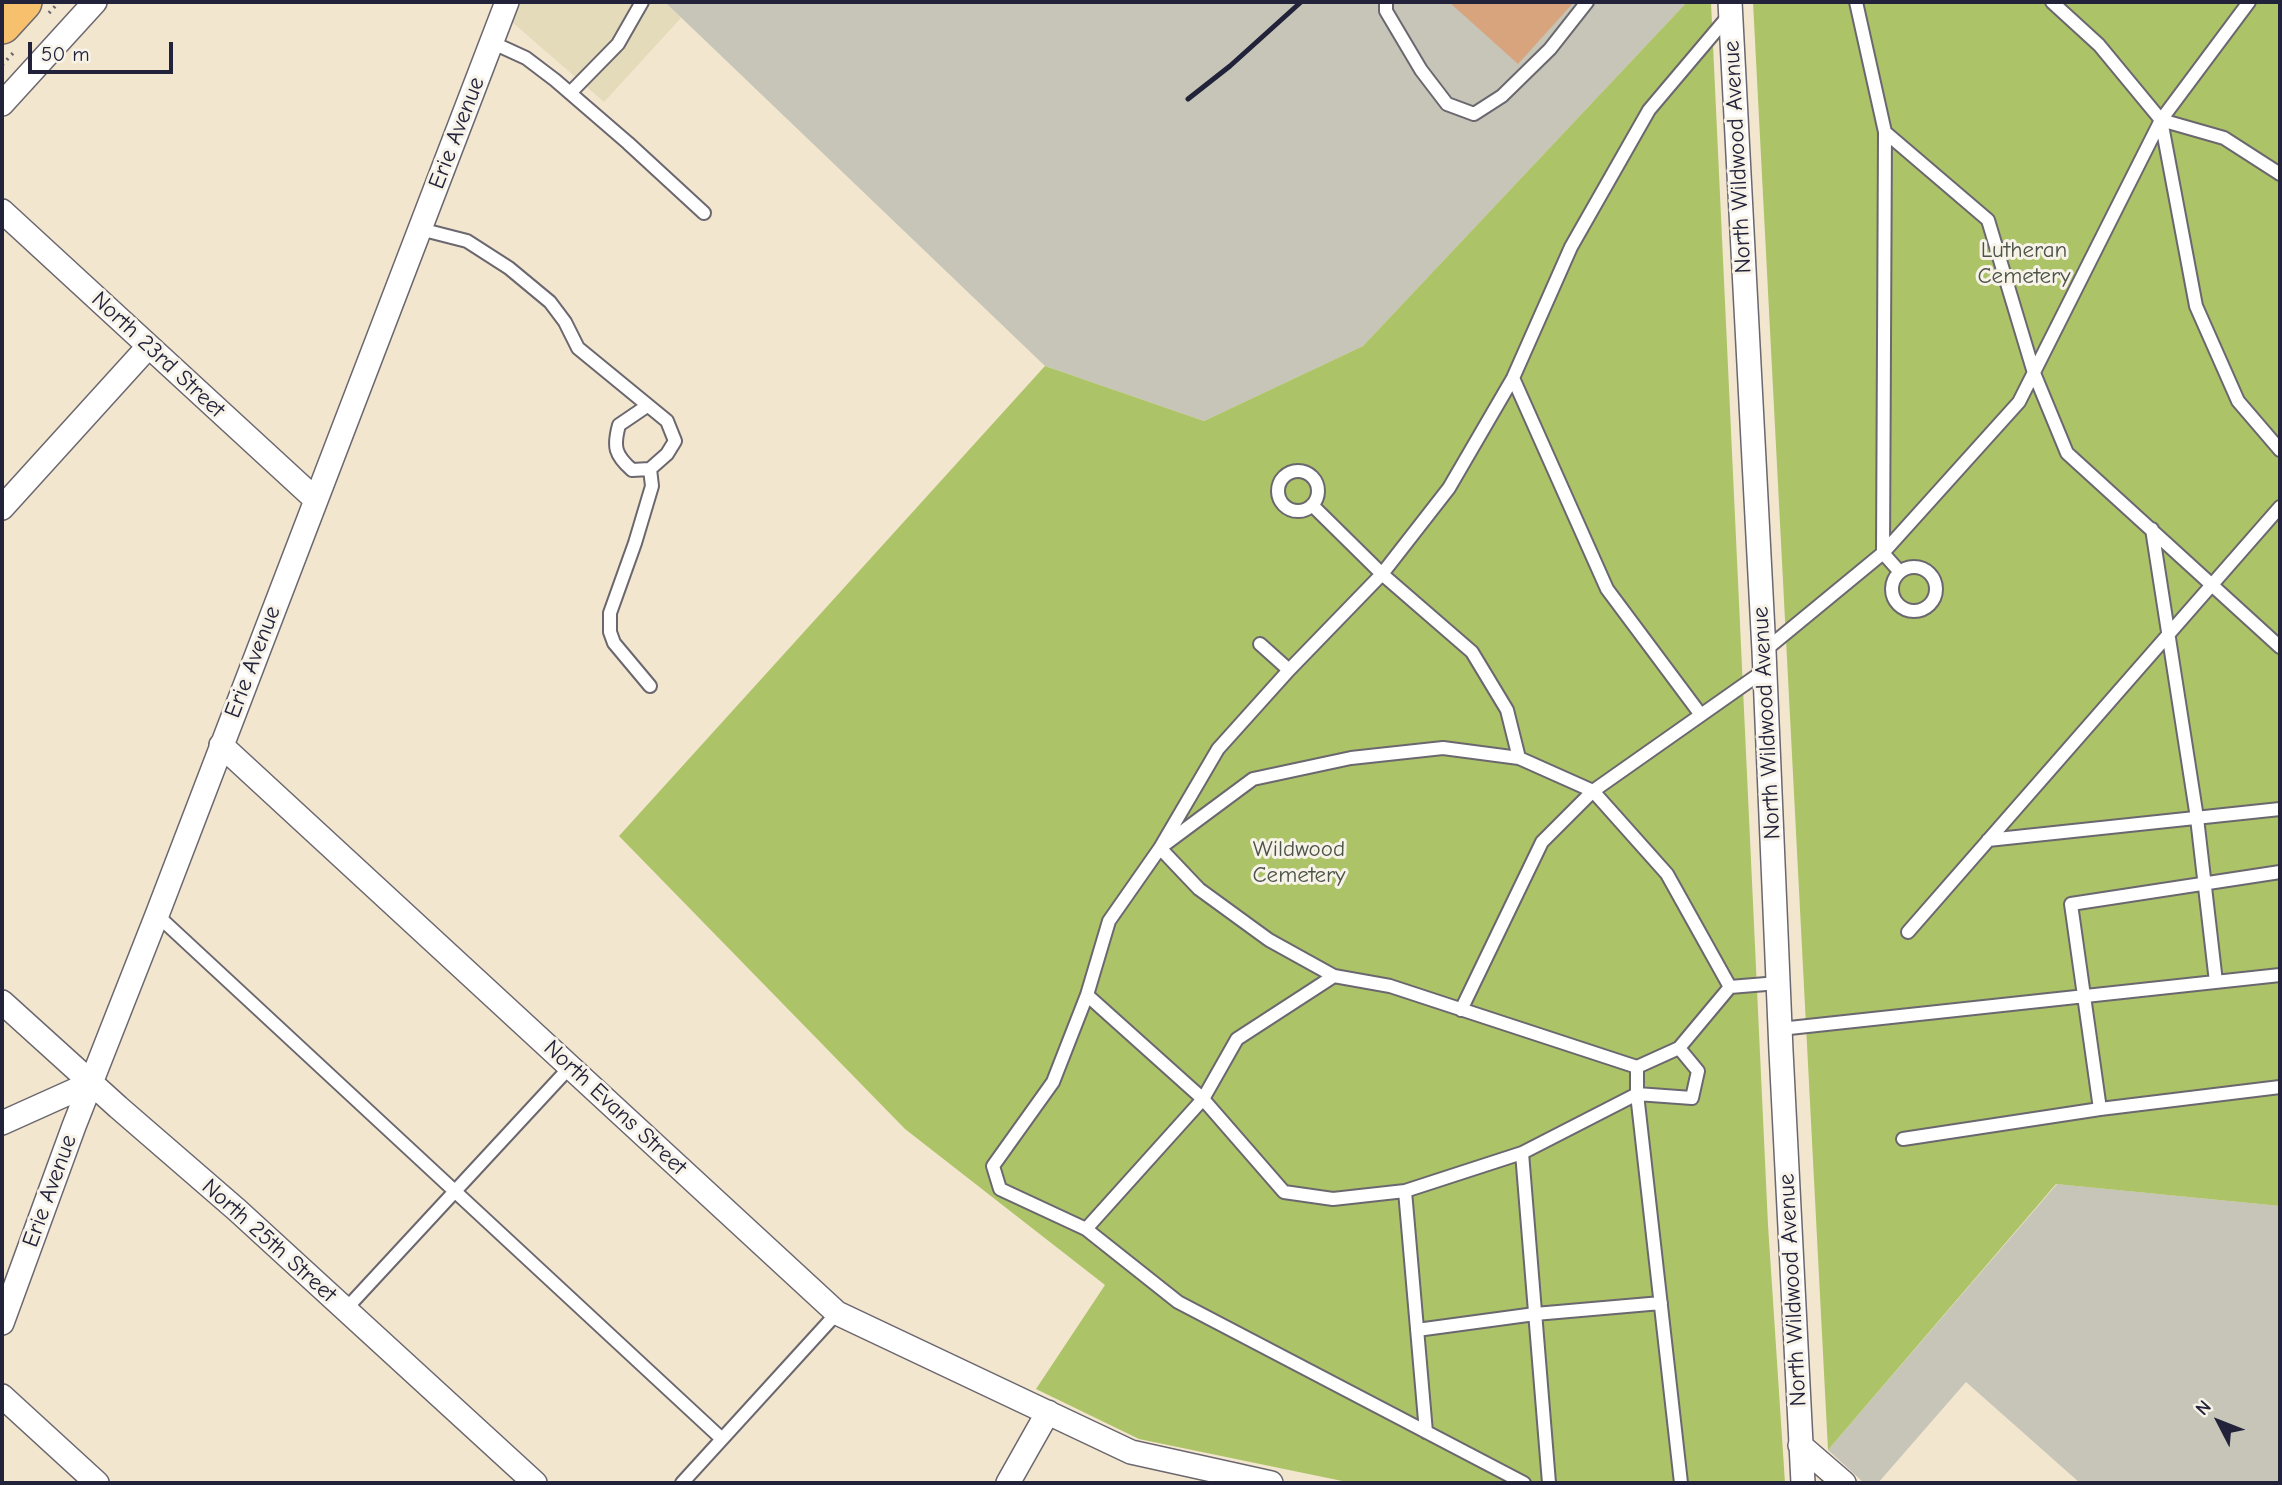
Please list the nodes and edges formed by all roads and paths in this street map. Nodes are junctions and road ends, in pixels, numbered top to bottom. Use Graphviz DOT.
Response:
graph roads {
  1 [pos="23,2"];
  2 [pos="95,2"];
  3 [pos="507,2"];
  4 [pos="642,2"];
  5 [pos="1386,2"];
  6 [pos="1587,2"];
  7 [pos="1856,2"];
  8 [pos="2052,2"];
  9 [pos="2249,2"];
  10 [pos="1731,7"];
  11 [pos="2,26"];
  12 [pos="491,42"];
  13 [pos="570,93"];
  14 [pos="2,104"];
  15 [pos="2161,120"];
  16 [pos="1885,132"];
  17 [pos="2280,174"];
  18 [pos="2,211"];
  19 [pos="704,213"];
  20 [pos="420,229"];
  21 [pos="148,347"];
  22 [pos="2034,373"];
  23 [pos="1513,378"];
  24 [pos="647,406"];
  25 [pos="2280,450"];
  26 [pos="650,469"];
  27 [pos="315,499"];
  28 [pos="1312,505"];
  29 [pos="2280,507"];
  30 [pos="2,508"];
  31 [pos="2152,530"];
  32 [pos="1883,553"];
  33 [pos="1899,571"];
  34 [pos="1382,574"];
  35 [pos="2213,584"];
  36 [pos="2170,633"];
  37 [pos="1261,644"];
  38 [pos="2280,647"];
  39 [pos="1765,661"];
  40 [pos="1289,670"];
  41 [pos="650,686"];
  42 [pos="1701,715"];
  43 [pos="221,745"];
  44 [pos="1519,758"];
  45 [pos="1593,791"];
  46 [pos="2280,809"];
  47 [pos="2197,818"];
  48 [pos="1988,840"];
  49 [pos="1160,848"];
  50 [pos="2280,872"];
  51 [pos="2204,883"];
  52 [pos="157,915"];
  53 [pos="1908,932"];
  54 [pos="2280,975"];
  55 [pos="1334,976"];
  56 [pos="2216,982"];
  57 [pos="1778,983"];
  58 [pos="1730,987"];
  59 [pos="1087,995"];
  60 [pos="2084,996"];
  61 [pos="2,1002"];
  62 [pos="1461,1010"];
  63 [pos="1780,1029"];
  64 [pos="1679,1048"];
  65 [pos="570,1067"];
  66 [pos="1637,1067"];
  67 [pos="91,1083"];
  68 [pos="2280,1087"];
  69 [pos="1637,1094"];
  70 [pos="1203,1099"];
  71 [pos="2100,1109"];
  72 [pos="2,1123"];
  73 [pos="1903,1139"];
  74 [pos="1522,1153"];
  75 [pos="454,1191"];
  76 [pos="1405,1191"];
  77 [pos="1086,1229"];
  78 [pos="1661,1303"];
  79 [pos="345,1310"];
  80 [pos="837,1313"];
  81 [pos="1535,1314"];
  82 [pos="2,1323"];
  83 [pos="1417,1330"];
  84 [pos="2,1396"];
  85 [pos="1048,1412"];
  86 [pos="1426,1432"];
  87 [pos="722,1439"];
  88 [pos="1801,1445"];
  89 [pos="1211,1477"];
  90 [pos="97,1483"];
  91 [pos="535,1483"];
  92 [pos="682,1483"];
  93 [pos="1008,1483"];
  94 [pos="1271,1483"];
  95 [pos="1524,1483"];
  96 [pos="1549,1483"];
  97 [pos="1681,1483"];
  98 [pos="1803,1483"];
  99 [pos="1843,1483"];
  1 -- 11 [label="main road"];
  2 -- 14 [label="street"];
  3 -- 12 [label="street, Erie Avenue"];
  4 -- 13 [label="lane"];
  5 -- 6 [label="lane"];
  7 -- 16 [label="lane"];
  8 -- 15 [label="lane"];
  9 -- 15 [label="lane"];
  10 -- 23 [label="lane"];
  10 -- 39 [label="street, North Wildwood Avenue"];
  12 -- 13 [label="lane"];
  12 -- 20 [label="street, Erie Avenue"];
  13 -- 19 [label="lane"];
  15 -- 17 [label="lane"];
  15 -- 22 [label="lane"];
  15 -- 25 [label="lane"];
  16 -- 22 [label="lane"];
  16 -- 32 [label="lane"];
  18 -- 21 [label="street, North 23rd Street"];
  20 -- 24 [label="lane"];
  20 -- 27 [label="street, Erie Avenue"];
  21 -- 27 [label="street, North 23rd Street"];
  21 -- 30 [label="street"];
  22 -- 31 [label="lane"];
  22 -- 32 [label="lane"];
  23 -- 34 [label="lane"];
  23 -- 42 [label="lane"];
  24 -- 26 [label="lane"];
  24 -- 26 [label="lane"];
  26 -- 41 [label="lane"];
  27 -- 43 [label="street, Erie Avenue"];
  28 -- 34 [label="lane"];
  29 -- 35 [label="lane"];
  31 -- 35 [label="lane"];
  31 -- 36 [label="lane"];
  32 -- 33 [label="lane"];
  32 -- 39 [label="lane"];
  34 -- 40 [label="lane"];
  34 -- 44 [label="lane"];
  35 -- 36 [label="lane"];
  35 -- 38 [label="lane"];
  36 -- 47 [label="lane"];
  36 -- 48 [label="lane"];
  37 -- 40 [label="lane"];
  39 -- 42 [label="lane"];
  39 -- 57 [label="street, North Wildwood Avenue"];
  40 -- 49 [label="lane"];
  42 -- 45 [label="lane"];
  43 -- 52 [label="street, Erie Avenue"];
  43 -- 65 [label="street, North Evans Street"];
  44 -- 45 [label="lane"];
  44 -- 49 [label="lane"];
  45 -- 58 [label="lane"];
  45 -- 62 [label="lane"];
  46 -- 47 [label="lane"];
  47 -- 48 [label="lane"];
  47 -- 51 [label="lane"];
  48 -- 53 [label="lane"];
  49 -- 55 [label="lane"];
  49 -- 59 [label="lane"];
  50 -- 51 [label="lane"];
  51 -- 56 [label="lane"];
  51 -- 60 [label="lane"];
  52 -- 67 [label="street, Erie Avenue"];
  52 -- 75 [label="lane"];
  54 -- 56 [label="lane"];
  55 -- 62 [label="lane"];
  55 -- 70 [label="lane"];
  56 -- 60 [label="lane"];
  57 -- 58 [label="lane"];
  57 -- 63 [label="street, North Wildwood Avenue"];
  58 -- 64 [label="lane"];
  59 -- 70 [label="lane"];
  59 -- 77 [label="lane"];
  60 -- 63 [label="lane"];
  60 -- 71 [label="lane"];
  61 -- 67 [label="street, North 25th Street"];
  62 -- 66 [label="lane"];
  63 -- 88 [label="street, North Wildwood Avenue"];
  64 -- 66 [label="lane"];
  64 -- 69 [label="lane"];
  65 -- 75 [label="lane"];
  65 -- 80 [label="street, North Evans Street"];
  66 -- 69 [label="lane"];
  67 -- 72 [label="street"];
  67 -- 79 [label="street, North 25th Street"];
  67 -- 82 [label="street, Erie Avenue"];
  68 -- 71 [label="lane"];
  69 -- 74 [label="lane"];
  69 -- 78 [label="lane"];
  70 -- 76 [label="lane"];
  70 -- 77 [label="lane"];
  71 -- 73 [label="lane"];
  74 -- 76 [label="lane"];
  74 -- 81 [label="lane"];
  75 -- 79 [label="lane"];
  75 -- 87 [label="lane"];
  76 -- 83 [label="lane"];
  77 -- 86 [label="lane"];
  78 -- 81 [label="lane"];
  78 -- 97 [label="lane"];
  79 -- 91 [label="street, North 25th Street"];
  80 -- 85 [label="street, North Evans Street"];
  80 -- 87 [label="lane"];
  81 -- 83 [label="lane"];
  81 -- 96 [label="lane"];
  83 -- 86 [label="lane"];
  84 -- 90 [label="street"];
  85 -- 89 [label="street, North Evans Street"];
  85 -- 93 [label="street"];
  86 -- 95 [label="lane"];
  87 -- 92 [label="lane"];
  88 -- 98 [label="street, North Wildwood Avenue"];
  88 -- 99 [label="street"];
  89 -- 94 [label="street, North Evans Street"];
}
